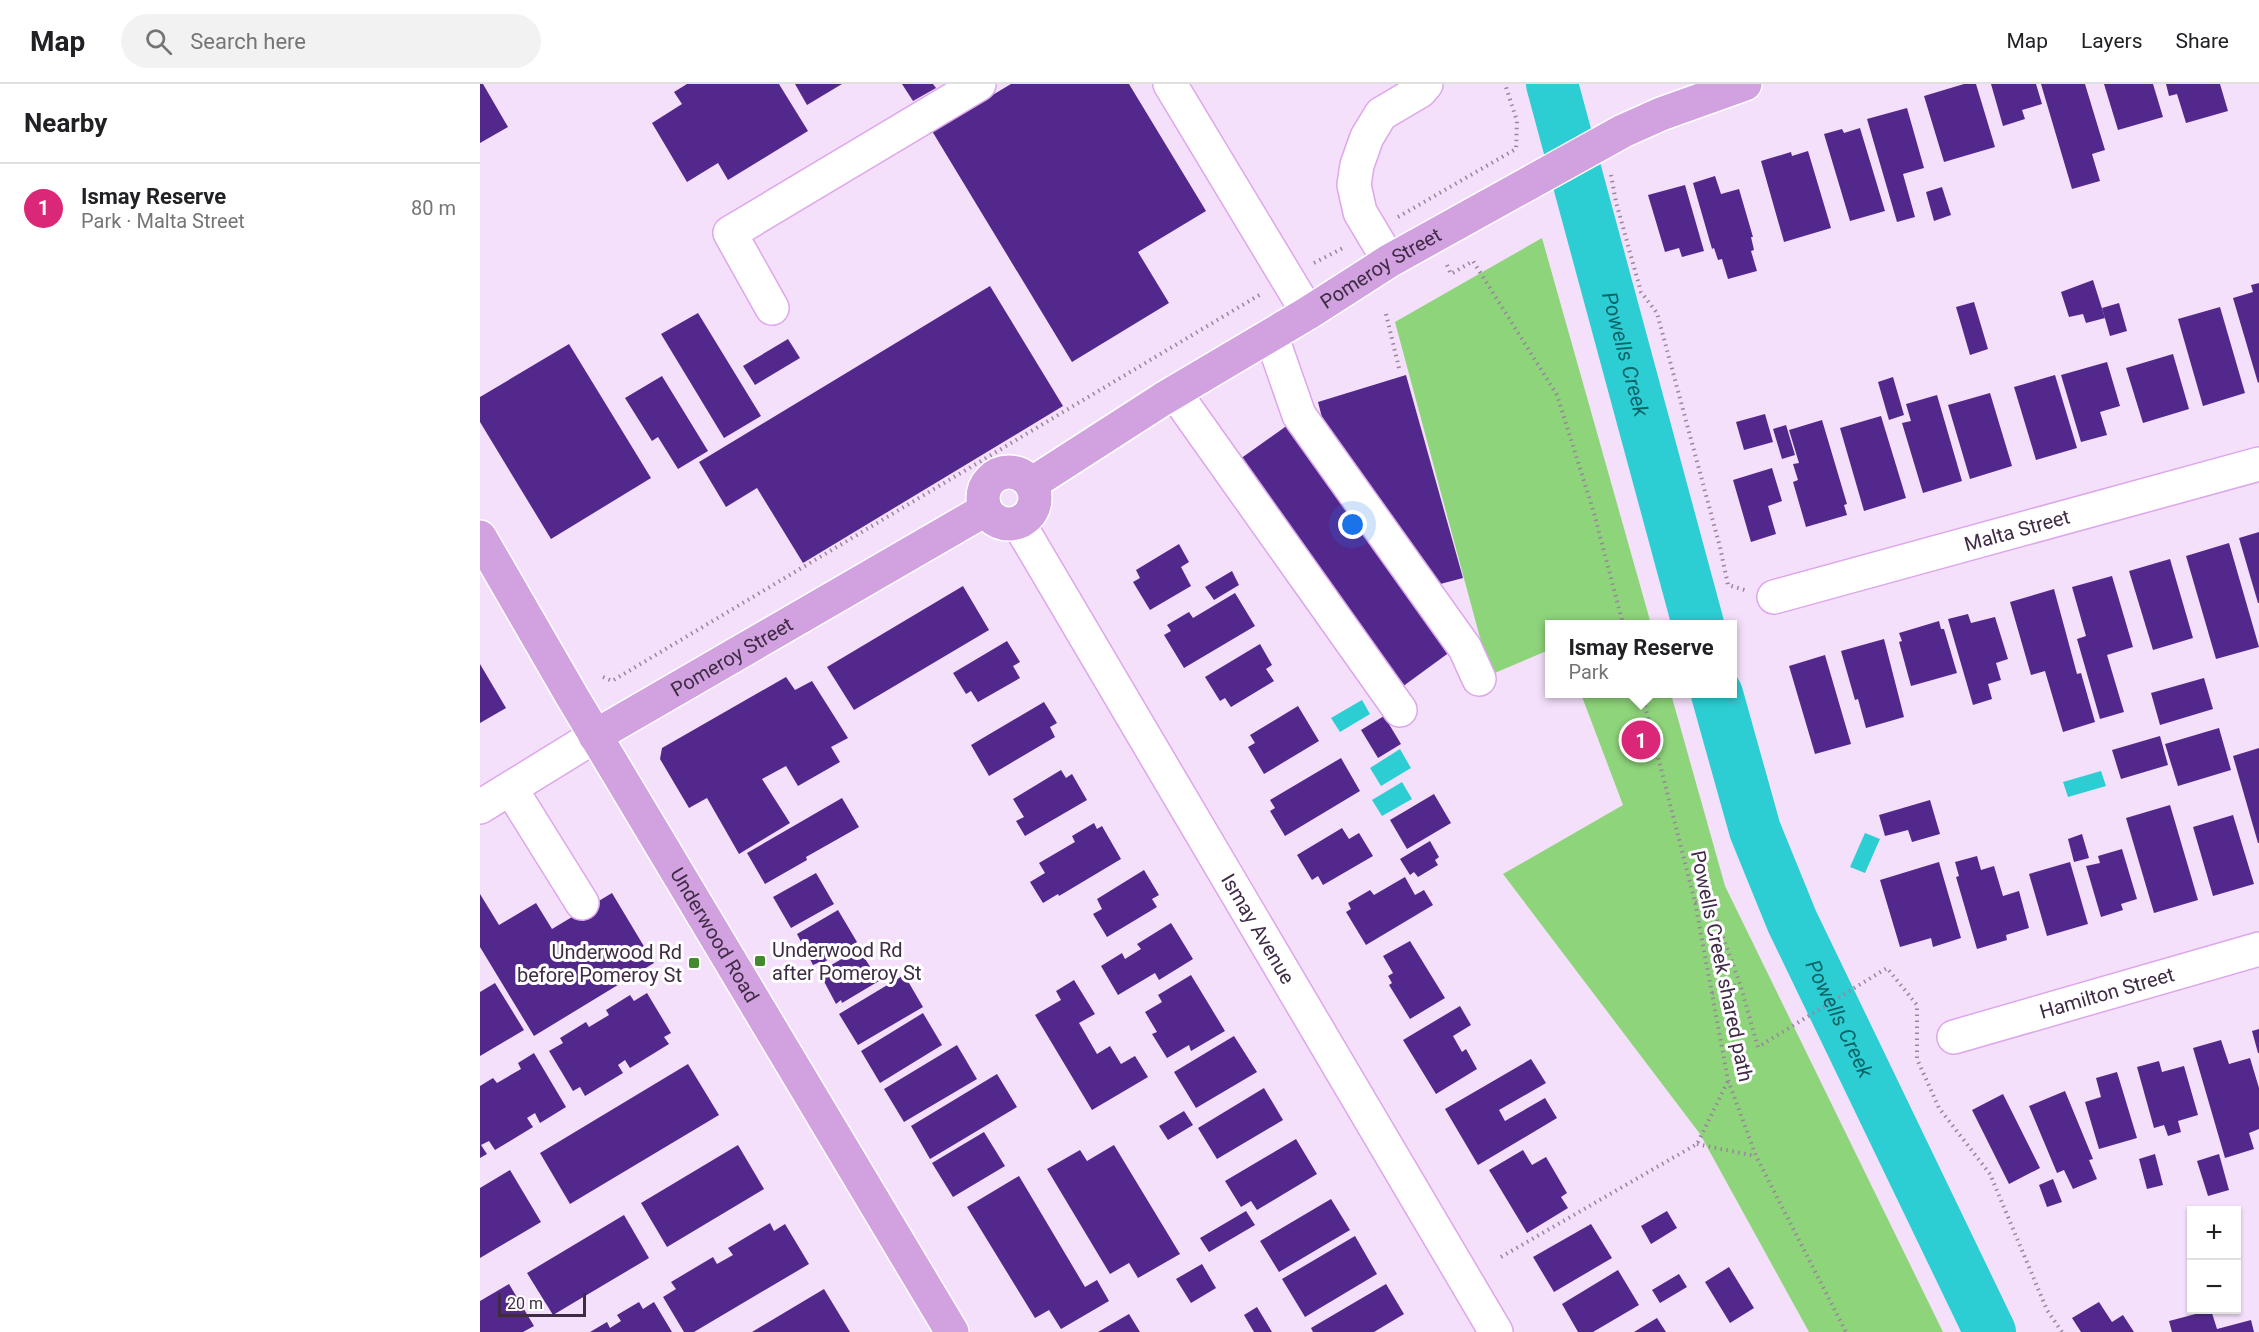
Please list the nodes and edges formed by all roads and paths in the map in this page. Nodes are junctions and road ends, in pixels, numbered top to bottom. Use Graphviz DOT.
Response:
graph roads {
  1 [pos="979,84"];
  2 [pos="1170,84"];
  3 [pos="1426,84"];
  4 [pos="1505,84"];
  5 [pos="1745,84"];
  6 [pos="1611,175"];
  7 [pos="1415,207"];
  8 [pos="1389,261"];
  9 [pos="1451,274"];
  10 [pos="1287,278"];
  11 [pos="772,308"];
  12 [pos="1308,313"];
  13 [pos="1386,314"];
  14 [pos="1271,335"];
  15 [pos="1399,368"];
  16 [pos="1175,393"];
  17 [pos="2259,464"];
  18 [pos="1031,484"];
  19 [pos="985,510"];
  20 [pos="1019,524"];
  21 [pos="480,537"];
  22 [pos="1774,597"];
  23 [pos="1622,620"];
  24 [pos="603,676"];
  25 [pos="1479,680"];
  26 [pos="1643,698"];
  27 [pos="1400,710"];
  28 [pos="595,736"];
  29 [pos="511,789"];
  30 [pos="480,807"];
  31 [pos="1695,902"];
  32 [pos="582,903"];
  33 [pos="2259,949"];
  34 [pos="1740,984"];
  35 [pos="1712,993"];
  36 [pos="1954,1037"];
  37 [pos="1728,1080"];
  38 [pos="1697,1144"];
  39 [pos="1756,1156"];
  40 [pos="1501,1257"];
  41 [pos="952,1332"];
  42 [pos="1496,1332"];
  43 [pos="1846,1332"];
  44 [pos="2062,1332"];
  1 -- 11 [label="street"];
  2 -- 10 [label="street"];
  3 -- 8 [label="street"];
  4 -- 7 [label="path"];
  5 -- 8 [label="main road, Pomeroy Street"];
  6 -- 22 [label="path"];
  8 -- 12 [label="main road, Pomeroy Street"];
  9 -- 23 [label="path"];
  10 -- 12 [label="street"];
  10 -- 24 [label="path"];
  12 -- 14 [label="main road, Pomeroy Street"];
  13 -- 15 [label="path"];
  14 -- 16 [label="main road, Pomeroy Street"];
  14 -- 25 [label="street"];
  16 -- 18 [label="main road, Pomeroy Street"];
  16 -- 27 [label="street"];
  17 -- 22 [label="street, Malta Street"];
  18 -- 19 [label="main road"];
  18 -- 20 [label="main road"];
  19 -- 20 [label="main road"];
  19 -- 28 [label="main road, Pomeroy Street"];
  20 -- 42 [label="street, Ismay Avenue"];
  21 -- 28 [label="main road, Underwood Road"];
  26 -- 31 [label="path, Powells Creek shared path"];
  28 -- 29 [label="street, Pomeroy Street"];
  28 -- 41 [label="main road, Underwood Road"];
  29 -- 30 [label="street, Pomeroy Street"];
  29 -- 32 [label="street"];
  31 -- 34 [label="path"];
  31 -- 35 [label="path, Powells Creek shared path"];
  33 -- 36 [label="street, Hamilton Street"];
  34 -- 35 [label="path"];
  34 -- 44 [label="path"];
  35 -- 37 [label="path, Powells Creek shared path"];
  37 -- 38 [label="path"];
  37 -- 39 [label="path, Powells Creek shared path"];
  38 -- 39 [label="path"];
  38 -- 40 [label="path"];
  39 -- 43 [label="path, Powells Creek shared path"];
}
